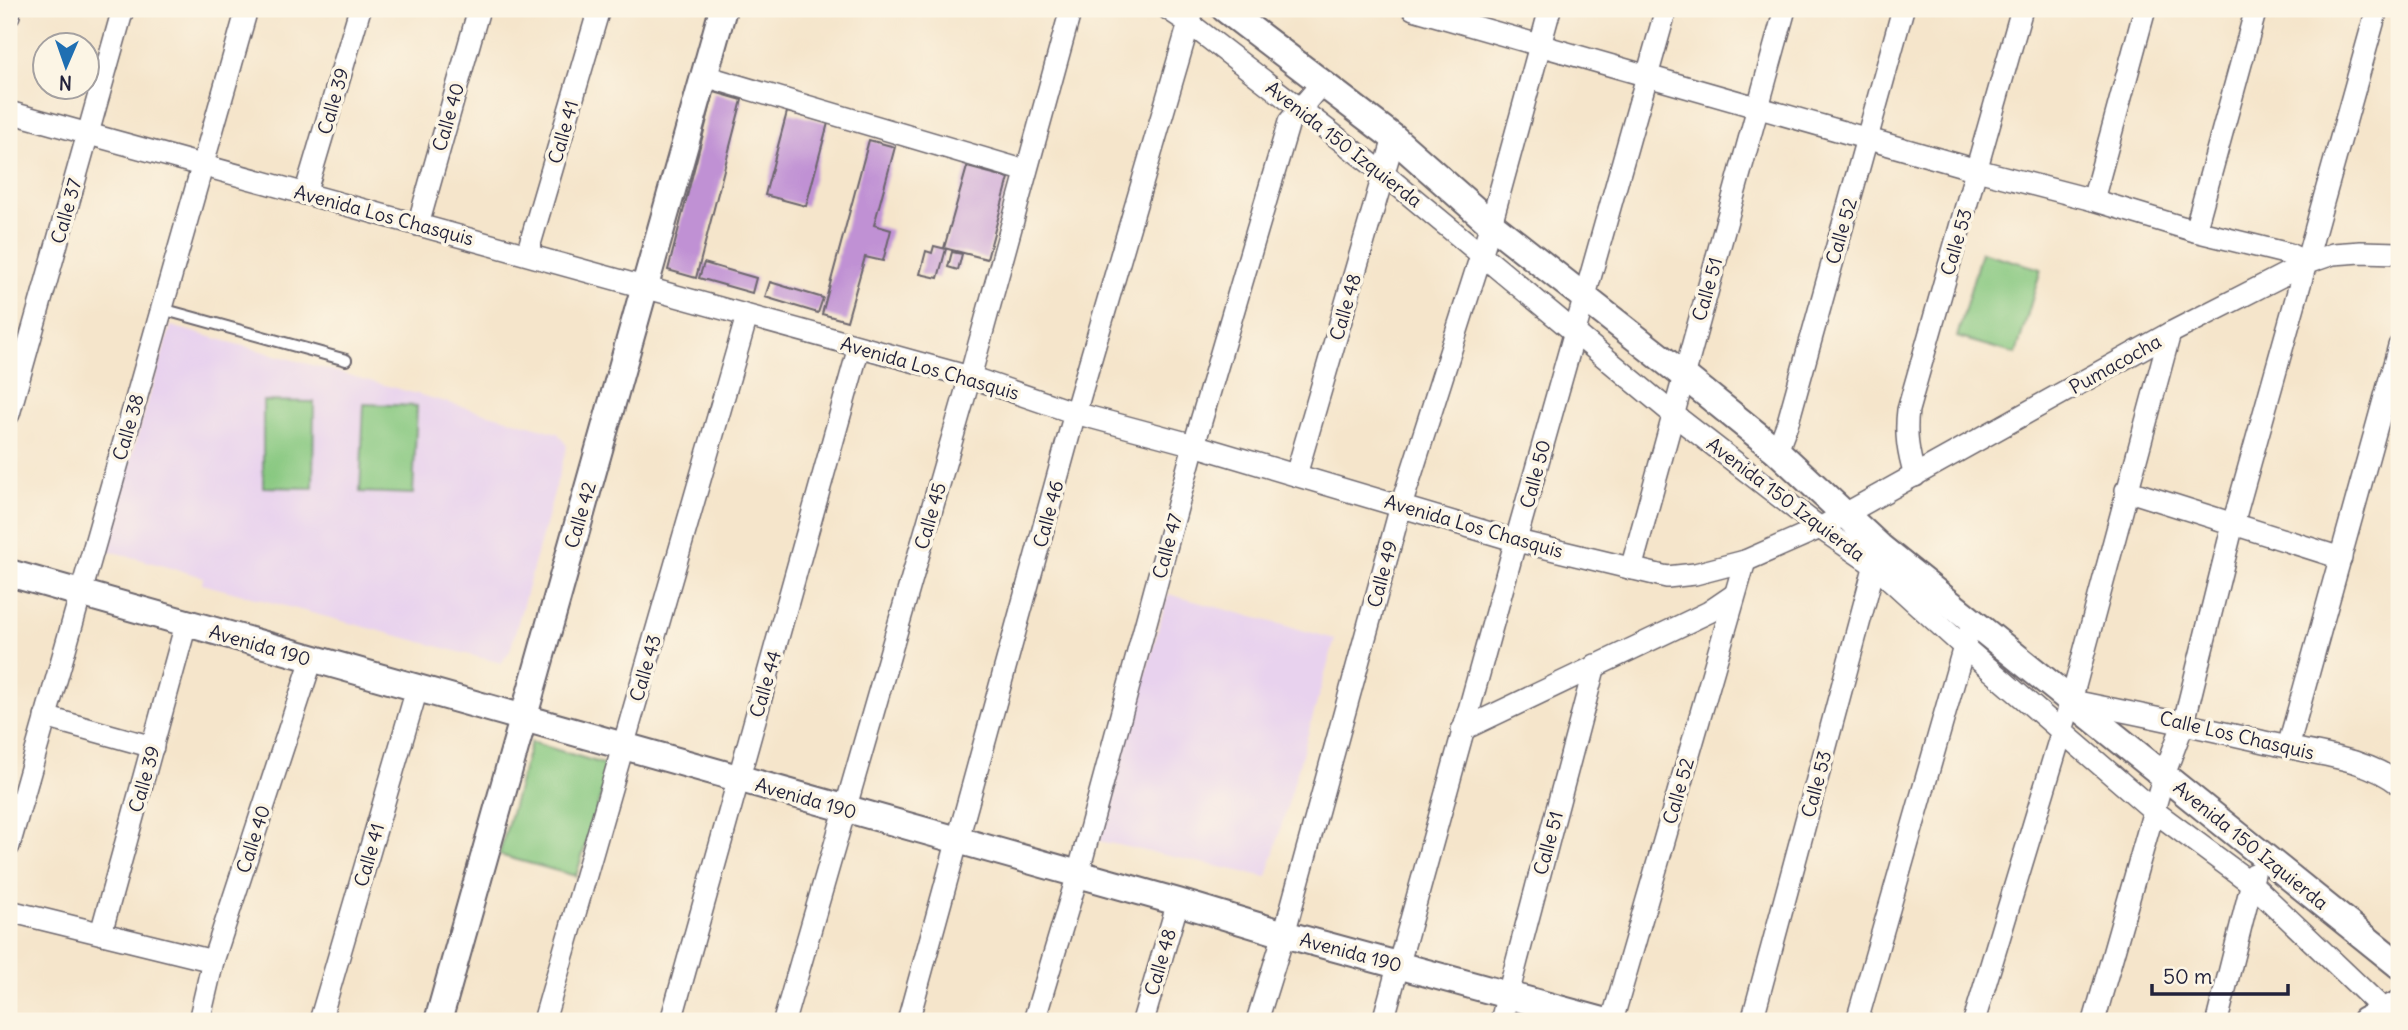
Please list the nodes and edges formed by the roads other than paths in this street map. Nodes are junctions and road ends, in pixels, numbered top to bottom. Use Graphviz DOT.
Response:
graph roads {
  1 [pos="10,9"];
  2 [pos="123,9"];
  3 [pos="247,9"];
  4 [pos="360,9"];
  5 [pos="478,9"];
  6 [pos="599,9"];
  7 [pos="723,9"];
  8 [pos="1071,9"];
  9 [pos="1168,9"];
  10 [pos="1225,9"];
  11 [pos="1550,9"];
  12 [pos="1665,9"];
  13 [pos="1785,9"];
  14 [pos="1903,9"];
  15 [pos="2022,9"];
  16 [pos="2145,9"];
  17 [pos="2256,9"];
  18 [pos="2377,9"];
  19 [pos="1420,10"];
  20 [pos="9,15"];
  21 [pos="1191,16"];
  22 [pos="1540,45"];
  23 [pos="705,76"];
  24 [pos="1646,76"];
  25 [pos="1322,83"];
  26 [pos="1758,107"];
  27 [pos="1300,109"];
  28 [pos="9,112"];
  29 [pos="89,134"];
  30 [pos="1394,138"];
  31 [pos="1867,139"];
  32 [pos="202,165"];
  33 [pos="1977,170"];
  34 [pos="1026,171"];
  35 [pos="1383,173"];
  36 [pos="305,194"];
  37 [pos="2092,200"];
  38 [pos="1491,224"];
  39 [pos="418,225"];
  40 [pos="2195,231"];
  41 [pos="2399,253"];
  42 [pos="527,254"];
  43 [pos="1481,256"];
  44 [pos="2307,262"];
  45 [pos="645,288"];
  46 [pos="1584,296"];
  47 [pos="162,309"];
  48 [pos="747,316"];
  49 [pos="1574,333"];
  50 [pos="2170,333"];
  51 [pos="2399,346"];
  52 [pos="859,347"];
  53 [pos="346,360"];
  54 [pos="1683,375"];
  55 [pos="970,377"];
  56 [pos="1075,412"];
  57 [pos="9,414"];
  58 [pos="1673,414"];
  59 [pos="1194,445"];
  60 [pos="1777,452"];
  61 [pos="1296,475"];
  62 [pos="1915,476"];
  63 [pos="2126,490"];
  64 [pos="1401,506"];
  65 [pos="1845,516"];
  66 [pos="2233,524"];
  67 [pos="1820,528"];
  68 [pos="1517,541"];
  69 [pos="1877,556"];
  70 [pos="2341,558"];
  71 [pos="1745,561"];
  72 [pos="1631,569"];
  73 [pos="9,573"];
  74 [pos="80,594"];
  75 [pos="1734,595"];
  76 [pos="1971,621"];
  77 [pos="186,624"];
  78 [pos="1964,647"];
  79 [pos="312,659"];
  80 [pos="1595,665"];
  81 [pos="417,689"];
  82 [pos="2071,701"];
  83 [pos="45,717"];
  84 [pos="522,719"];
  85 [pos="2184,722"];
  86 [pos="1462,730"];
  87 [pos="2062,731"];
  88 [pos="153,747"];
  89 [pos="622,747"];
  90 [pos="2288,747"];
  91 [pos="2164,775"];
  92 [pos="738,779"];
  93 [pos="2399,784"];
  94 [pos="847,810"];
  95 [pos="2154,811"];
  96 [pos="959,841"];
  97 [pos="9,846"];
  98 [pos="2259,852"];
  99 [pos="1077,874"];
  100 [pos="2251,883"];
  101 [pos="1178,902"];
  102 [pos="9,911"];
  103 [pos="101,933"];
  104 [pos="1284,934"];
  105 [pos="213,961"];
  106 [pos="1399,965"];
  107 [pos="2399,965"];
  108 [pos="1508,995"];
  109 [pos="2383,1012"];
  110 [pos="199,1021"];
  111 [pos="320,1021"];
  112 [pos="438,1021"];
  113 [pos="544,1021"];
  114 [pos="671,1021"];
  115 [pos="784,1021"];
  116 [pos="908,1021"];
  117 [pos="1034,1021"];
  118 [pos="1143,1021"];
  119 [pos="1256,1021"];
  120 [pos="1383,1021"];
  121 [pos="1501,1021"];
  122 [pos="1603,1021"];
  123 [pos="1612,1021"];
  124 [pos="1752,1021"];
  125 [pos="1857,1021"];
  126 [pos="1974,1021"];
  127 [pos="2094,1021"];
  128 [pos="2217,1021"];
  1 -- 20 [label="street"];
  2 -- 29 [label="street, Calle 37"];
  3 -- 32 [label="street, Calle 38"];
  4 -- 36 [label="street, Calle 39"];
  5 -- 39 [label="street, Calle 40"];
  6 -- 42 [label="street, Calle 41"];
  7 -- 23 [label="street, Calle 42"];
  8 -- 34 [label="street, Calle 45"];
  9 -- 21 [label="street, Avenida 150 Izquierda"];
  10 -- 25 [label="street, Avenida 150 Izquierda"];
  11 -- 22 [label="street, Calle 49"];
  12 -- 24 [label="street, Calle 50"];
  13 -- 26 [label="street, Calle 51"];
  14 -- 31 [label="street, Calle 52"];
  15 -- 33 [label="street, Calle 53"];
  16 -- 37 [label="street"];
  17 -- 40 [label="street"];
  18 -- 44 [label="street"];
  19 -- 22 [label="street"];
  21 -- 27 [label="street, Avenida 150 Izquierda"];
  21 -- 56 [label="street, Calle 46"];
  22 -- 24 [label="street"];
  22 -- 38 [label="street, Calle 49"];
  23 -- 34 [label="street"];
  23 -- 45 [label="street, Calle 42"];
  24 -- 26 [label="street"];
  24 -- 46 [label="street, Calle 50"];
  25 -- 27 [label="street, Calle 47"];
  25 -- 30 [label="street, Avenida 150 Izquierda"];
  26 -- 31 [label="street"];
  26 -- 54 [label="street, Calle 51"];
  27 -- 35 [label="street, Avenida 150 Izquierda"];
  27 -- 59 [label="street, Calle 47"];
  28 -- 29 [label="street, Avenida Los Chasquis"];
  29 -- 32 [label="street, Avenida Los Chasquis"];
  29 -- 57 [label="street, Calle 37"];
  30 -- 35 [label="street, Calle 48"];
  30 -- 38 [label="street, Avenida 150 Izquierda"];
  31 -- 33 [label="street"];
  31 -- 60 [label="street, Calle 52"];
  32 -- 36 [label="street, Avenida Los Chasquis"];
  32 -- 47 [label="street, Calle 38"];
  33 -- 37 [label="street"];
  33 -- 62 [label="street, Calle 53"];
  34 -- 55 [label="street, Calle 45"];
  35 -- 43 [label="street, Avenida 150 Izquierda"];
  35 -- 61 [label="street, Calle 48"];
  36 -- 39 [label="street, Avenida Los Chasquis"];
  37 -- 40 [label="street"];
  38 -- 43 [label="street, Calle 49"];
  38 -- 46 [label="street, Avenida 150 Izquierda"];
  39 -- 42 [label="street, Avenida Los Chasquis"];
  40 -- 44 [label="street"];
  41 -- 44 [label="street, Pumacocha"];
  42 -- 45 [label="street, Avenida Los Chasquis"];
  43 -- 49 [label="street, Avenida 150 Izquierda"];
  43 -- 64 [label="street, Calle 49"];
  44 -- 50 [label="street, Pumacocha"];
  44 -- 66 [label="street"];
  45 -- 48 [label="street, Avenida Los Chasquis"];
  45 -- 84 [label="street, Calle 42"];
  46 -- 49 [label="street, Calle 50"];
  46 -- 54 [label="street, Avenida 150 Izquierda"];
  47 -- 53 [label="lane"];
  47 -- 74 [label="street, Calle 38"];
  48 -- 52 [label="street, Avenida Los Chasquis"];
  48 -- 89 [label="street, Calle 43"];
  49 -- 58 [label="street, Avenida 150 Izquierda"];
  49 -- 68 [label="street, Calle 50"];
  50 -- 62 [label="street, Pumacocha"];
  50 -- 63 [label="street"];
  51 -- 70 [label="street"];
  52 -- 55 [label="street, Avenida Los Chasquis"];
  52 -- 92 [label="street, Calle 44"];
  54 -- 58 [label="street, Calle 51"];
  54 -- 60 [label="street, Avenida 150 Izquierda"];
  55 -- 56 [label="street, Avenida Los Chasquis"];
  55 -- 94 [label="street, Calle 45"];
  56 -- 59 [label="street, Avenida Los Chasquis"];
  56 -- 96 [label="street, Calle 46"];
  58 -- 67 [label="street, Avenida 150 Izquierda"];
  58 -- 72 [label="street, Calle 51"];
  59 -- 61 [label="street, Avenida Los Chasquis"];
  59 -- 99 [label="street, Calle 47"];
  60 -- 65 [label="street, Avenida 150 Izquierda"];
  61 -- 64 [label="street, Avenida Los Chasquis"];
  62 -- 65 [label="street, Pumacocha"];
  63 -- 66 [label="street"];
  63 -- 82 [label="street"];
  64 -- 68 [label="street, Avenida Los Chasquis"];
  64 -- 104 [label="street, Calle 49"];
  65 -- 67 [label="street, Avenida Los Chasquis"];
  65 -- 69 [label="street, Avenida 150 Izquierda"];
  66 -- 70 [label="street"];
  66 -- 85 [label="street"];
  67 -- 69 [label="street, Avenida 150 Izquierda"];
  67 -- 71 [label="street, Avenida Los Chasquis"];
  68 -- 72 [label="street, Avenida Los Chasquis"];
  68 -- 86 [label="street, Calle 50"];
  69 -- 76 [label="street, Avenida 150 Izquierda"];
  69 -- 78 [label="street, Avenida 150 Izquierda"];
  69 -- 124 [label="street, Calle 53"];
  70 -- 90 [label="street"];
  71 -- 72 [label="street, Avenida Los Chasquis"];
  71 -- 75 [label="street, Calle 52"];
  73 -- 74 [label="street, Avenida 190"];
  74 -- 77 [label="street, Avenida 190"];
  74 -- 83 [label="street, Calle 38"];
  75 -- 80 [label="street"];
  75 -- 123 [label="street, Calle 52"];
  76 -- 78 [label="street"];
  76 -- 82 [label="street, Avenida 150 Izquierda"];
  77 -- 79 [label="street, Avenida 190"];
  77 -- 88 [label="street, Calle 39"];
  78 -- 87 [label="street, Avenida 150 Izquierda"];
  78 -- 125 [label="street"];
  79 -- 81 [label="street, Avenida 190"];
  79 -- 105 [label="street, Calle 40"];
  80 -- 86 [label="street"];
  80 -- 108 [label="street, Calle 51"];
  81 -- 84 [label="street, Avenida 190"];
  81 -- 111 [label="street, Calle 41"];
  82 -- 85 [label="street, Calle Los Chasquis"];
  82 -- 87 [label="street"];
  82 -- 91 [label="street, Avenida 150 Izquierda"];
  83 -- 88 [label="street"];
  83 -- 97 [label="street, Calle 38"];
  84 -- 89 [label="street, Avenida 190"];
  84 -- 112 [label="street, Calle 42"];
  85 -- 90 [label="street, Calle Los Chasquis"];
  85 -- 91 [label="street"];
  86 -- 106 [label="street, Calle 50"];
  87 -- 95 [label="street, Avenida 150 Izquierda"];
  87 -- 126 [label="street"];
  88 -- 103 [label="street, Calle 39"];
  89 -- 92 [label="street, Avenida 190"];
  89 -- 113 [label="street, Calle 43"];
  90 -- 93 [label="street, Calle Los Chasquis"];
  91 -- 95 [label="street"];
  91 -- 98 [label="street, Avenida 150 Izquierda"];
  92 -- 94 [label="street, Avenida 190"];
  92 -- 114 [label="street, Calle 44"];
  94 -- 96 [label="street, Avenida 190"];
  94 -- 115 [label="street, Calle 45"];
  95 -- 100 [label="street, Avenida 150 Izquierda"];
  95 -- 127 [label="street"];
  96 -- 99 [label="street, Avenida 190"];
  96 -- 116 [label="street, Calle 46"];
  98 -- 100 [label="street"];
  98 -- 107 [label="street, Avenida 150 Izquierda"];
  99 -- 101 [label="street, Avenida 190"];
  99 -- 117 [label="street, Calle 47"];
  100 -- 109 [label="street, Avenida 150 Izquierda"];
  100 -- 128 [label="street"];
  101 -- 104 [label="street, Avenida 190"];
  101 -- 118 [label="street, Calle 48"];
  102 -- 103 [label="street"];
  103 -- 105 [label="street"];
  104 -- 106 [label="street, Avenida 190"];
  104 -- 119 [label="street, Calle 49"];
  105 -- 110 [label="street, Calle 40"];
  106 -- 108 [label="street, Avenida 190"];
  106 -- 120 [label="street, Calle 50"];
  108 -- 121 [label="street, Calle 51"];
  108 -- 122 [label="street, Avenida 190"];
}
